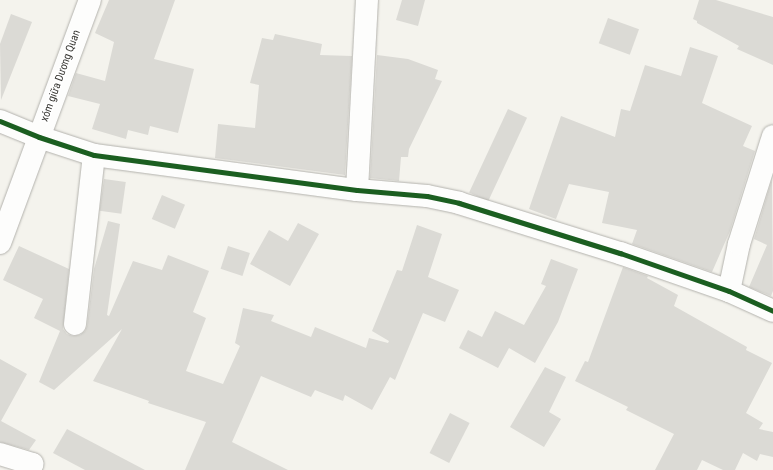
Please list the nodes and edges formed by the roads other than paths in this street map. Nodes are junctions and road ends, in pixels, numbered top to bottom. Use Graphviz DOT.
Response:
graph roads {
  1 [pos="90,0"];
  2 [pos="367,0"];
  3 [pos="0,121"];
  4 [pos="773,136"];
  5 [pos="39,138"];
  6 [pos="94,155"];
  7 [pos="357,190"];
  8 [pos="0,242"];
  9 [pos="729,291"];
  10 [pos="773,311"];
  11 [pos="75,324"];
  12 [pos="0,454"];
  13 [pos="30,470"];
  1 -- 5 [label="street, xóm giữa Dương Quan"];
  2 -- 7 [label="street"];
  3 -- 5 [label="street"];
  4 -- 9 [label="street"];
  5 -- 6 [label="street"];
  5 -- 8 [label="street, xóm giữa Dương Quan"];
  6 -- 7 [label="street"];
  6 -- 11 [label="street"];
  7 -- 9 [label="street"];
  9 -- 10 [label="street"];
  12 -- 13 [label="street"];
}
